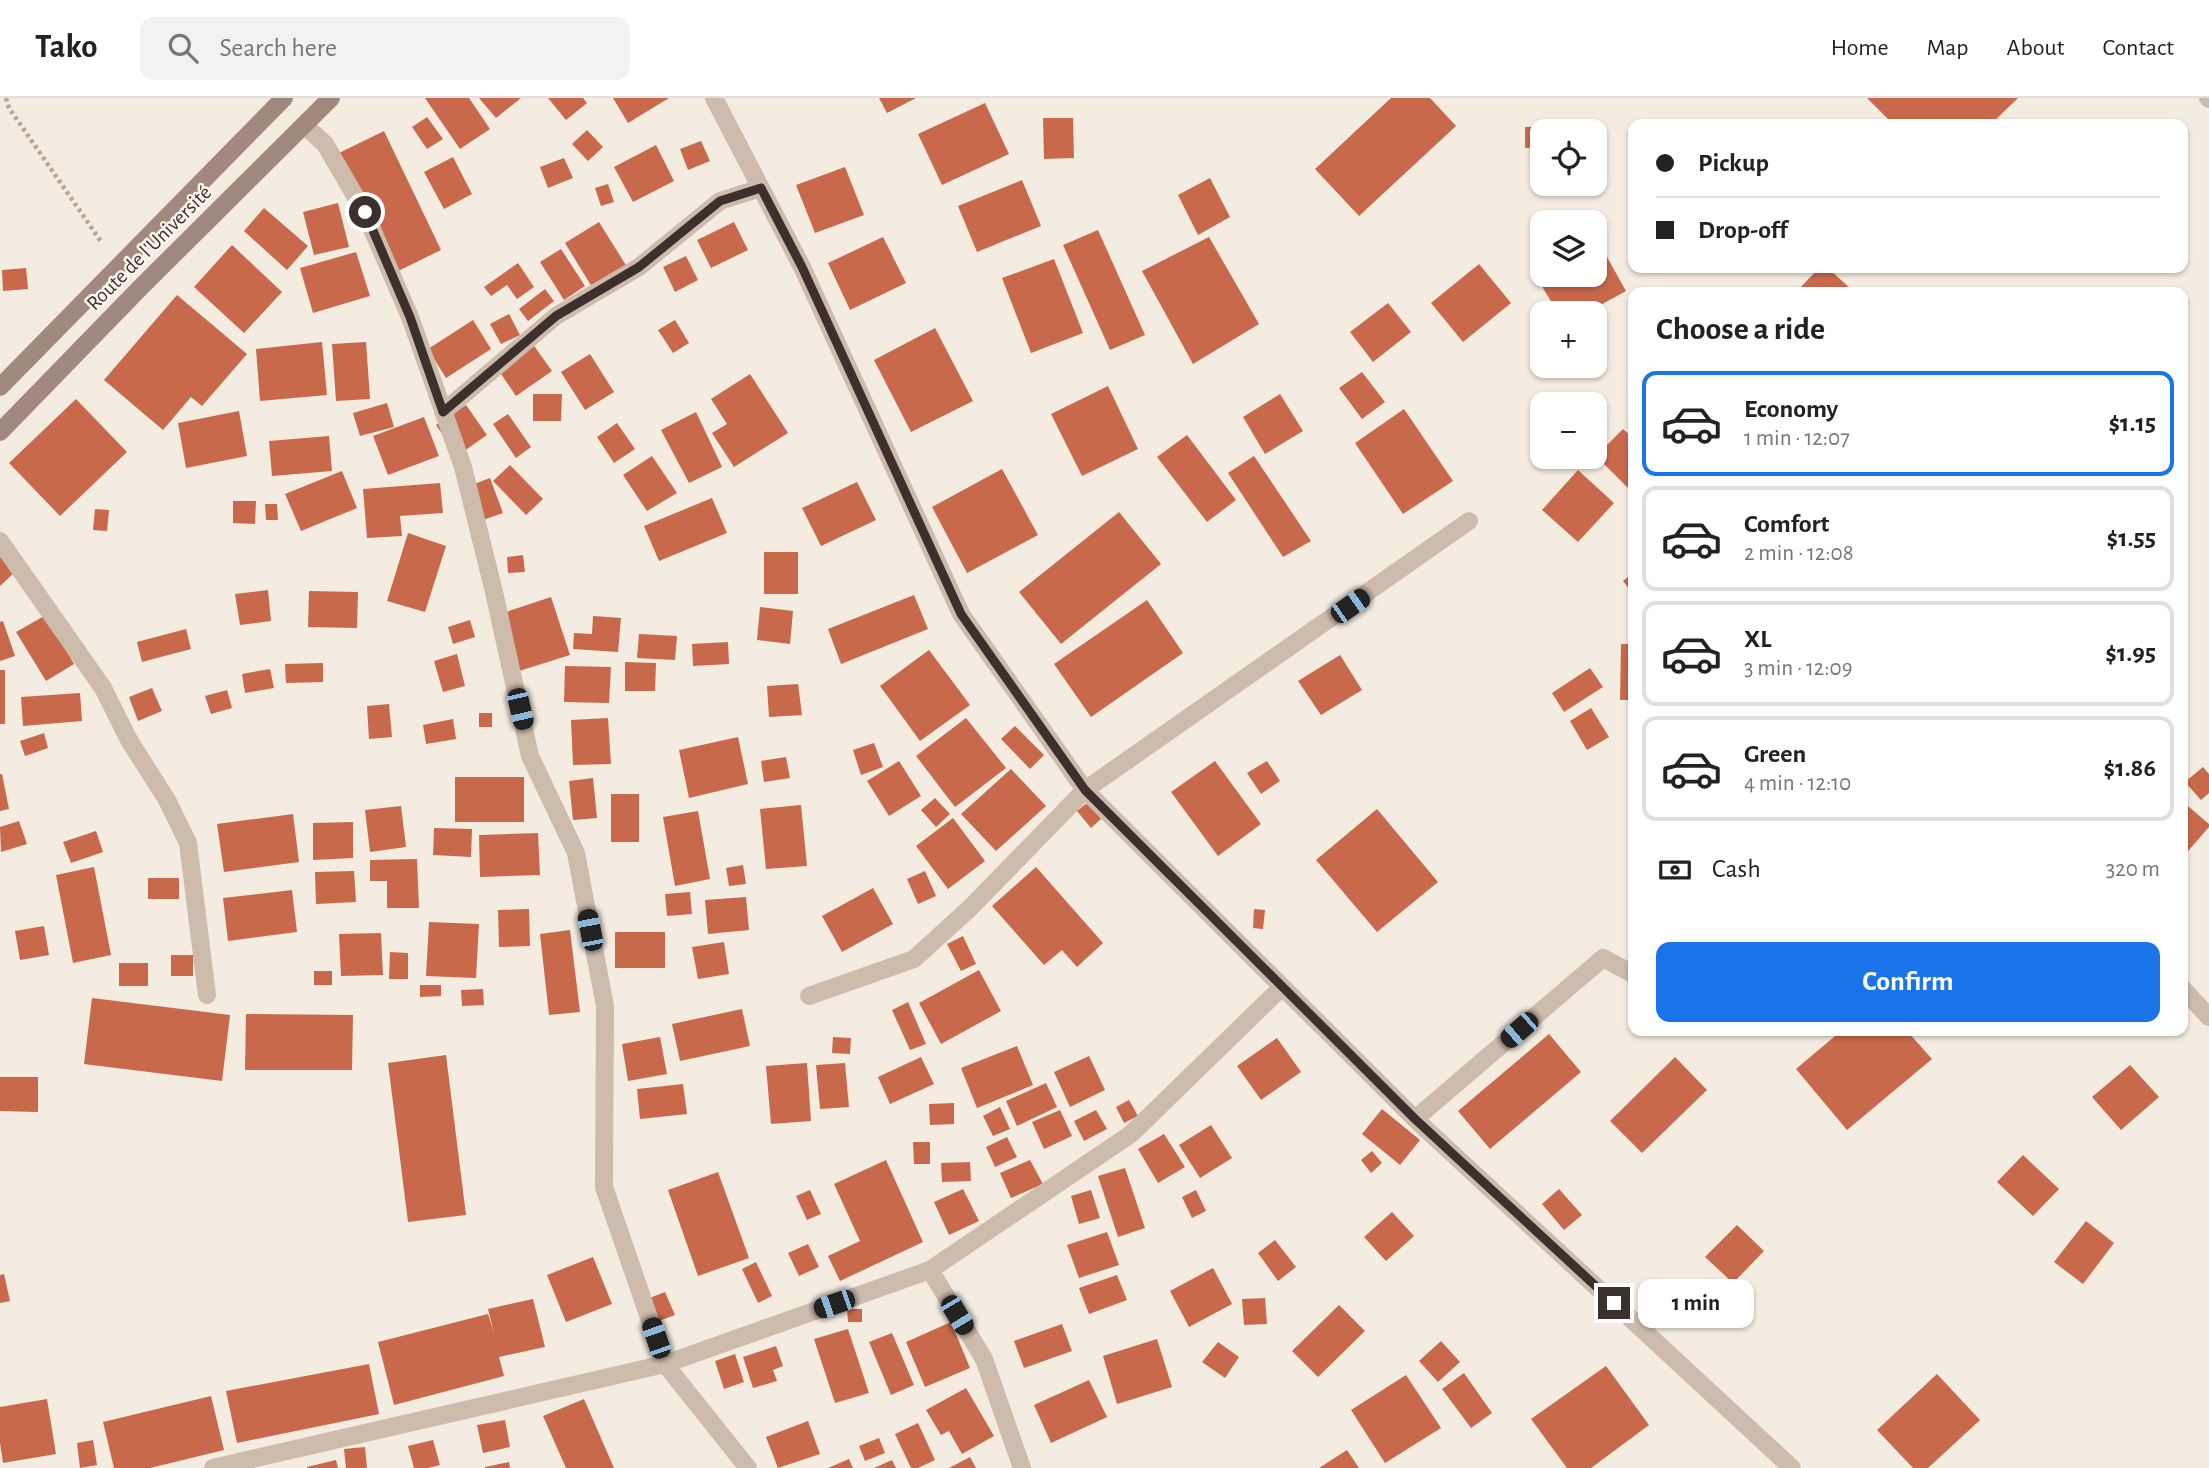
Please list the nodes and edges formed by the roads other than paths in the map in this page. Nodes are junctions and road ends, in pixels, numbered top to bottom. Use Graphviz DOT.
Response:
graph roads {
  1 [pos="284,98"];
  2 [pos="331,98"];
  3 [pos="714,98"];
  4 [pos="304,125"];
  5 [pos="761,188"];
  6 [pos="0,387"];
  7 [pos="443,412"];
  8 [pos="0,432"];
  9 [pos="1469,521"];
  10 [pos="0,541"];
  11 [pos="1085,790"];
  12 [pos="1628,971"];
  13 [pos="1282,987"];
  14 [pos="2188,994"];
  15 [pos="207,995"];
  16 [pos="809,996"];
  17 [pos="2209,1017"];
  18 [pos="1415,1119"];
  19 [pos="930,1270"];
  20 [pos="665,1364"];
  21 [pos="212,1468"];
  22 [pos="748,1468"];
  23 [pos="1022,1468"];
  24 [pos="1792,1468"];
  1 -- 6 [label="main road, Route de l'Université"];
  2 -- 4 [label="main road, Route de l'Université"];
  3 -- 5 [label="street"];
  4 -- 7 [label="street"];
  4 -- 8 [label="main road, Route de l'Université"];
  5 -- 7 [label="street"];
  5 -- 11 [label="street"];
  7 -- 20 [label="street"];
  9 -- 11 [label="street"];
  10 -- 15 [label="street"];
  11 -- 13 [label="street"];
  11 -- 16 [label="street"];
  12 -- 18 [label="street"];
  13 -- 18 [label="street"];
  13 -- 19 [label="street"];
  14 -- 17 [label="street"];
  18 -- 24 [label="street"];
  19 -- 20 [label="street"];
  19 -- 23 [label="street"];
  20 -- 21 [label="street"];
  20 -- 22 [label="street"];
}
